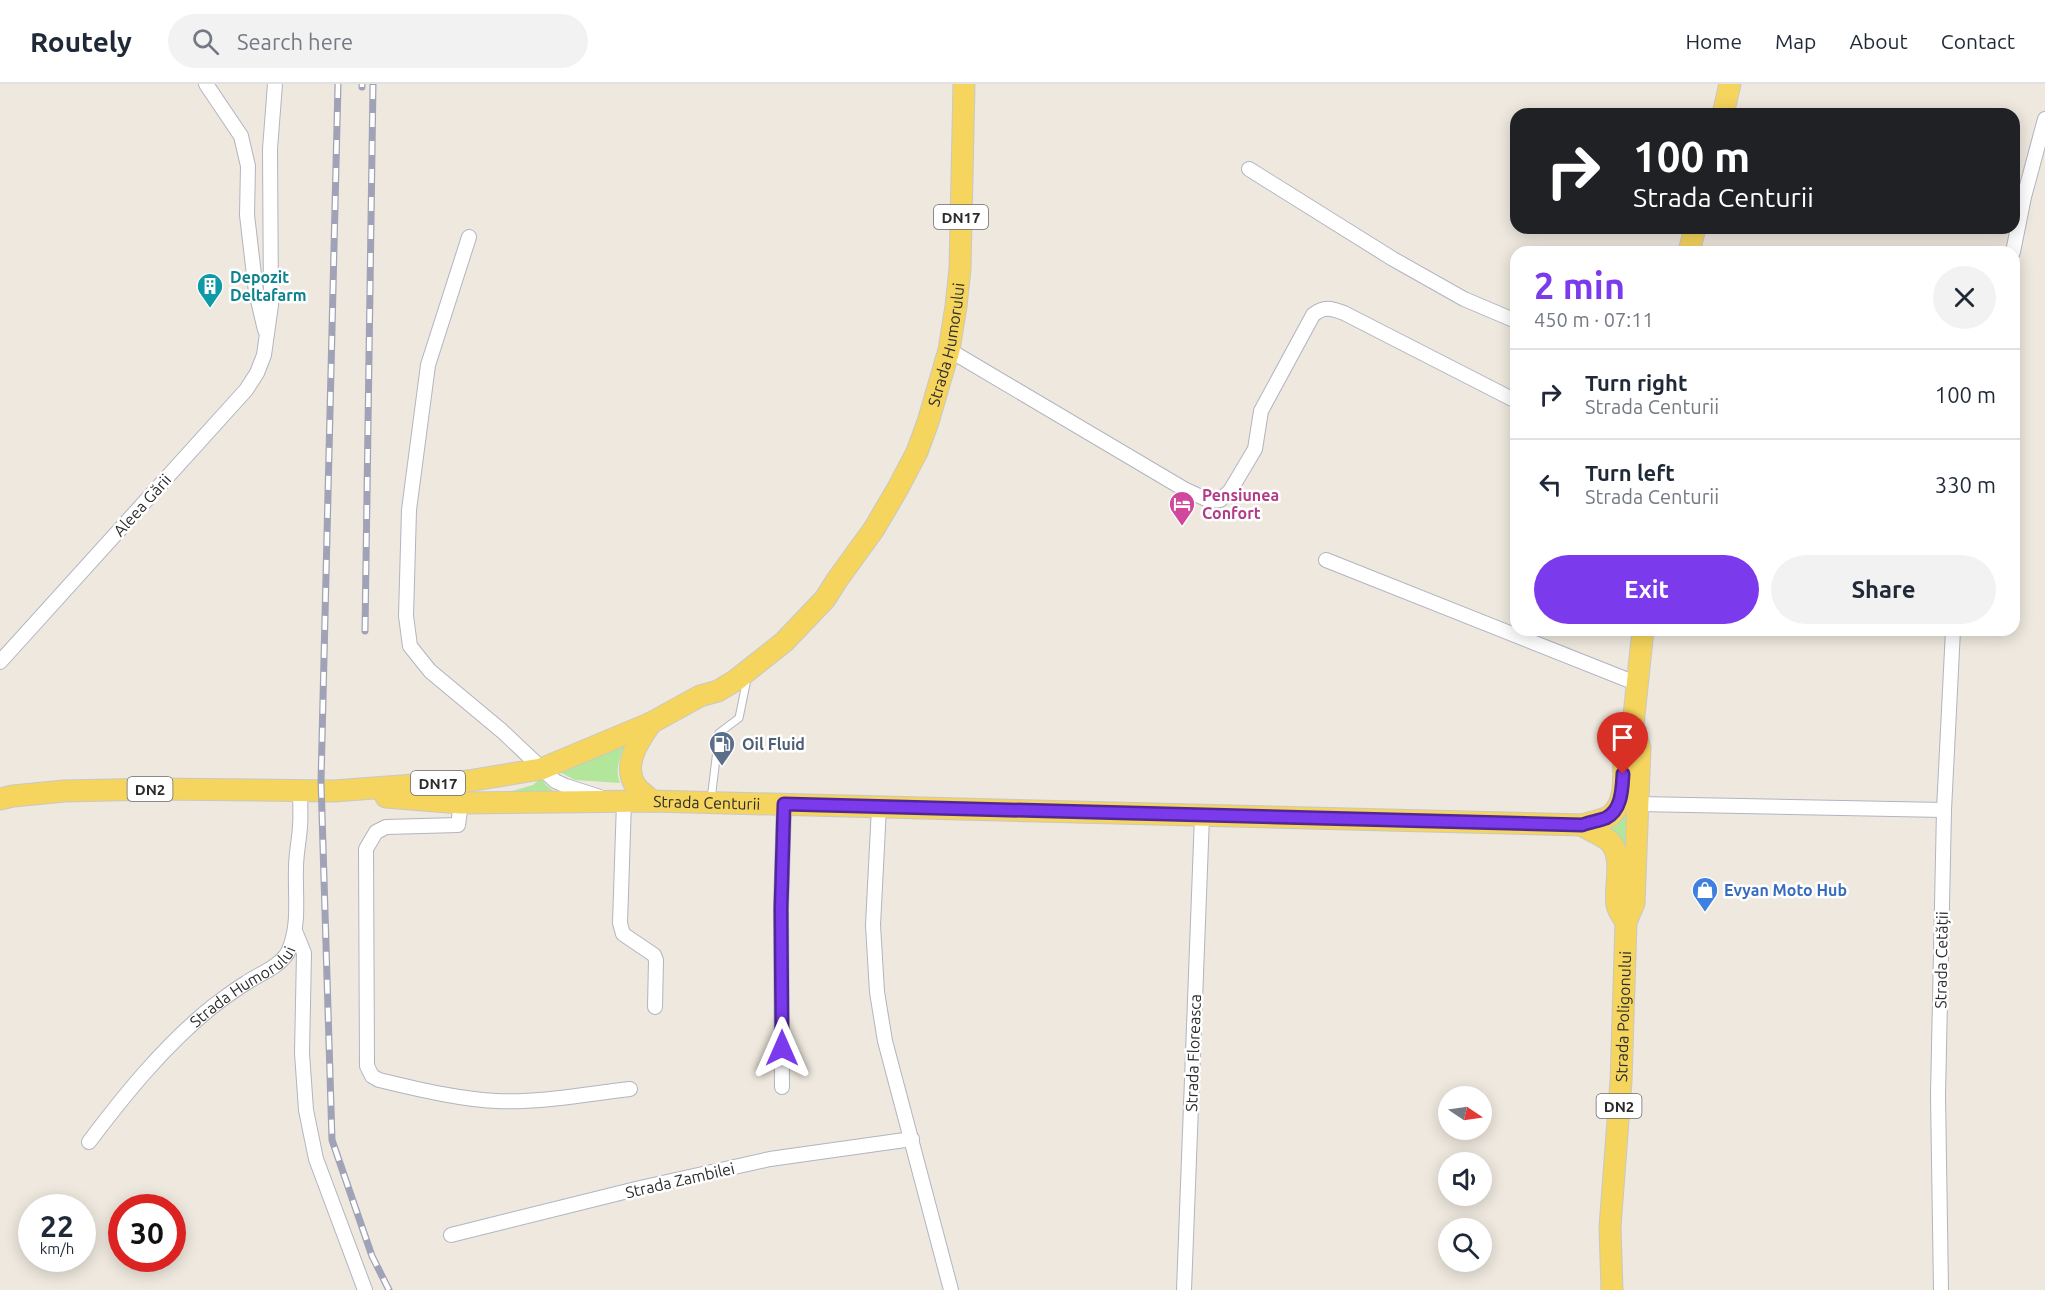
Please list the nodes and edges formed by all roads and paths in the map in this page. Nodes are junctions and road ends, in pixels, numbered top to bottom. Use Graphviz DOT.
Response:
graph roads {
  1 [pos="206,84"];
  2 [pos="275,84"];
  3 [pos="964,84"];
  4 [pos="1730,84"];
  5 [pos="1724,108"];
  6 [pos="2045,119"];
  7 [pos="1249,169"];
  8 [pos="2020,217"];
  9 [pos="469,237"];
  10 [pos="1510,318"];
  11 [pos="267,339"];
  12 [pos="949,350"];
  13 [pos="1510,397"];
  14 [pos="1326,560"];
  15 [pos="837,580"];
  16 [pos="1510,633"];
  17 [pos="1517,636"];
  18 [pos="1642,636"];
  19 [pos="1953,636"];
  20 [pos="0,662"];
  21 [pos="748,670"];
  22 [pos="1638,684"];
  23 [pos="700,696"];
  24 [pos="651,723"];
  25 [pos="1634,725"];
  26 [pos="541,769"];
  27 [pos="300,791"];
  28 [pos="334,791"];
  29 [pos="0,799"];
  30 [pos="430,801"];
  31 [pos="652,801"];
  32 [pos="617,802"];
  33 [pos="461,803"];
  34 [pos="711,803"];
  35 [pos="784,804"];
  36 [pos="1638,804"];
  37 [pos="879,807"];
  38 [pos="1944,810"];
  39 [pos="1202,816"];
  40 [pos="1582,825"];
  41 [pos="1626,922"];
  42 [pos="295,931"];
  43 [pos="655,1007"];
  44 [pos="782,1087"];
  45 [pos="630,1089"];
  46 [pos="912,1139"];
  47 [pos="89,1142"];
  48 [pos="451,1235"];
  49 [pos="365,1290"];
  50 [pos="951,1290"];
  51 [pos="1184,1290"];
  52 [pos="1612,1290"];
  53 [pos="1941,1290"];
  1 -- 11 [label="street, Aleea Gării"];
  2 -- 11 [label="street, Aleea Gării"];
  3 -- 12 [label="main road, Strada Humorului / DN17"];
  4 -- 5 [label="main road"];
  6 -- 8 [label="street"];
  7 -- 10 [label="street"];
  9 -- 26 [label="street"];
  11 -- 20 [label="street, Aleea Gării"];
  12 -- 13 [label="street"];
  12 -- 15 [label="main road, Strada Humorului / DN17"];
  14 -- 16 [label="street"];
  15 -- 21 [label="main road, Strada Humorului / DN17"];
  15 -- 23 [label="main road, Strada Humorului / DN17"];
  17 -- 22 [label="street"];
  18 -- 22 [label="main road"];
  19 -- 38 [label="street, Strada Cetății"];
  21 -- 23 [label="main road, Strada Humorului / DN17"];
  21 -- 34 [label="lane"];
  22 -- 25 [label="main road"];
  23 -- 24 [label="main road, Strada Humorului / DN17"];
  24 -- 26 [label="main road, Strada Humorului / DN17"];
  24 -- 31 [label="main road"];
  25 -- 36 [label="main road"];
  25 -- 40 [label="main road, Strada Centurii / DN2"];
  26 -- 28 [label="main road, Strada Humorului / DN17"];
  26 -- 30 [label="main road"];
  26 -- 32 [label="street"];
  27 -- 28 [label="main road, DN2"];
  27 -- 29 [label="main road, DN2"];
  27 -- 42 [label="street, Strada Humorului"];
  28 -- 30 [label="main road, Strada Centurii / DN2"];
  30 -- 33 [label="main road, Strada Centurii / DN2"];
  31 -- 32 [label="main road, Strada Centurii / DN2"];
  31 -- 34 [label="main road, Strada Centurii / DN2"];
  32 -- 33 [label="main road, Strada Centurii / DN2"];
  32 -- 43 [label="street"];
  33 -- 45 [label="street"];
  34 -- 35 [label="main road, Strada Centurii / DN2"];
  35 -- 37 [label="main road, Strada Centurii / DN2"];
  35 -- 44 [label="street"];
  36 -- 38 [label="street"];
  36 -- 41 [label="main road"];
  37 -- 39 [label="main road, Strada Centurii / DN2"];
  37 -- 46 [label="street"];
  38 -- 53 [label="street, Strada Cetății"];
  39 -- 40 [label="main road, Strada Centurii / DN2"];
  39 -- 51 [label="street, Strada Floreasca"];
  40 -- 41 [label="main road, DN2"];
  41 -- 52 [label="main road, Strada Poligonului / DN2"];
  42 -- 47 [label="street, Strada Humorului"];
  42 -- 49 [label="street"];
  46 -- 48 [label="street, Strada Zambilei"];
  46 -- 50 [label="street"];
}
